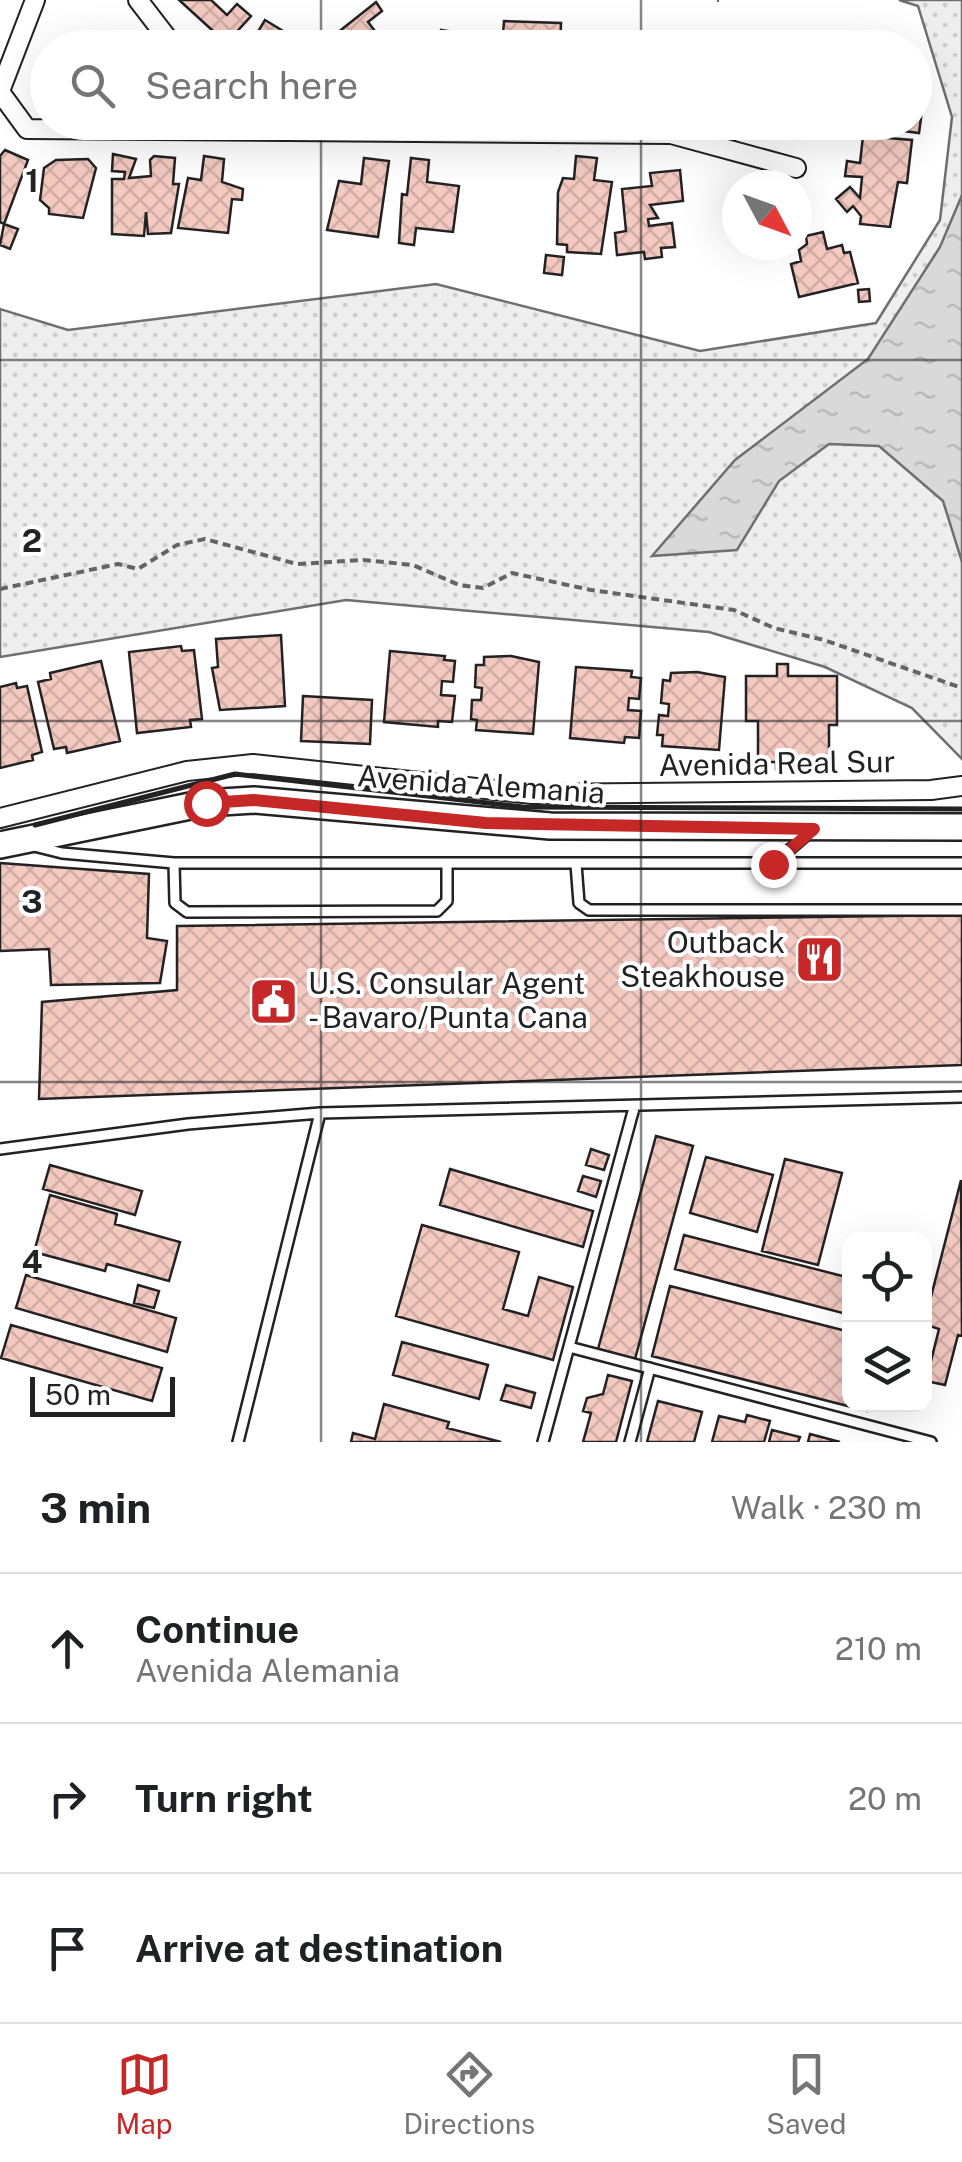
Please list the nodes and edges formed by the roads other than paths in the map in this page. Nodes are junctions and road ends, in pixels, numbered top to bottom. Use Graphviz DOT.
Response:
graph roads {
  1 [pos="35,0"];
  2 [pos="138,0"];
  3 [pos="161,30"];
  4 [pos="0,91"];
  5 [pos="30,129"];
  6 [pos="693,140"];
  7 [pos="796,168"];
  8 [pos="962,786"];
  9 [pos="0,818"];
  10 [pos="962,828"];
  11 [pos="814,829"];
  12 [pos="9,843"];
  13 [pos="174,863"];
  14 [pos="962,863"];
  15 [pos="576,864"];
  16 [pos="773,864"];
  17 [pos="447,865"];
  18 [pos="962,910"];
  19 [pos="962,1097"];
  20 [pos="634,1108"];
  21 [pos="320,1114"];
  22 [pos="0,1149"];
  23 [pos="569,1347"];
  24 [pos="650,1368"];
  25 [pos="238,1442"];
  26 [pos="543,1442"];
  27 [pos="630,1442"];
  28 [pos="931,1442"];
  1 -- 4 [label="street"];
  2 -- 3 [label="street"];
  4 -- 5 [label="street"];
  6 -- 7 [label="street"];
  8 -- 9 [label="street, Avenida Real Sur"];
  10 -- 11 [label="street, Avenida Alemania"];
  11 -- 12 [label="street, Avenida Alemania"];
  11 -- 16 [label="lane"];
  12 -- 13 [label="lane"];
  13 -- 17 [label="lane"];
  13 -- 17 [label="lane"];
  14 -- 16 [label="lane"];
  15 -- 16 [label="lane"];
  15 -- 17 [label="lane"];
  15 -- 18 [label="lane"];
  19 -- 20 [label="lane"];
  20 -- 21 [label="lane"];
  20 -- 23 [label="lane"];
  21 -- 22 [label="lane"];
  21 -- 25 [label="lane"];
  23 -- 24 [label="lane"];
  23 -- 26 [label="lane"];
  24 -- 27 [label="lane"];
  24 -- 28 [label="lane"];
}
